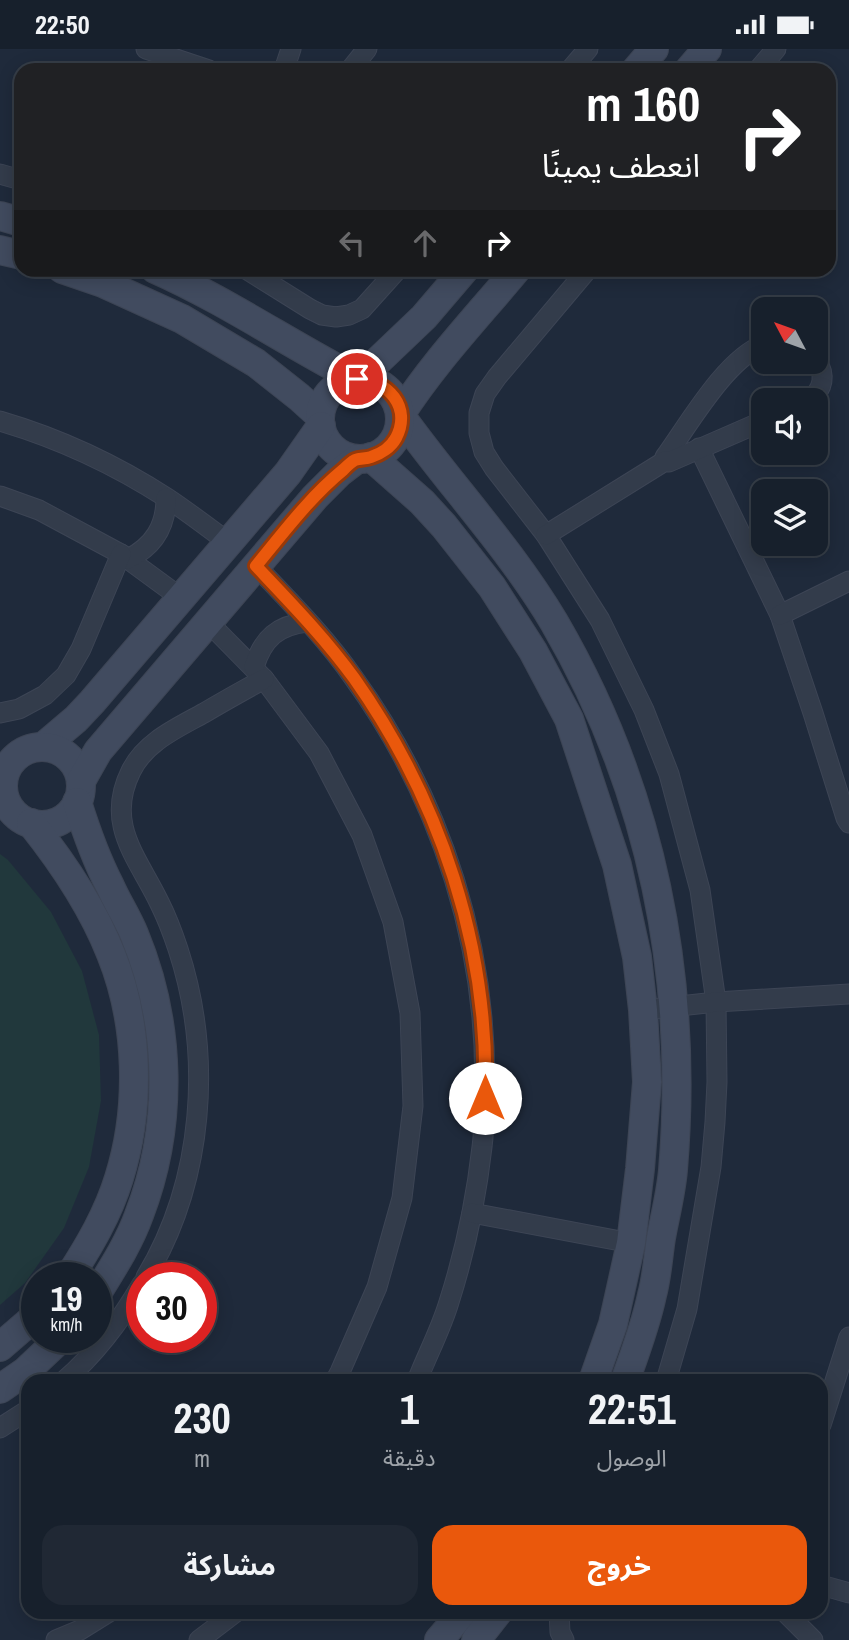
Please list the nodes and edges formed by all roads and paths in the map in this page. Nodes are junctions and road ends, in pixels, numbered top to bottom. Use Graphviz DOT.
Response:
graph roads {
  1 [pos="146,49"];
  2 [pos="367,49"];
  3 [pos="588,49"];
  4 [pos="654,49"];
  5 [pos="707,49"];
  6 [pos="776,49"];
  7 [pos="188,63"];
  8 [pos="356,63"];
  9 [pos="576,63"];
  10 [pos="642,63"];
  11 [pos="695,63"];
  12 [pos="764,63"];
  13 [pos="85,277"];
  14 [pos="171,277"];
  15 [pos="259,277"];
  16 [pos="391,277"];
  17 [pos="458,277"];
  18 [pos="510,277"];
  19 [pos="582,277"];
  20 [pos="751,352"];
  21 [pos="358,379"];
  22 [pos="400,415"];
  23 [pos="0,421"];
  24 [pos="320,421"];
  25 [pos="751,426"];
  26 [pos="699,448"];
  27 [pos="364,458"];
  28 [pos="665,461"];
  29 [pos="0,496"];
  30 [pos="166,498"];
  31 [pos="546,535"];
  32 [pos="229,543"];
  33 [pos="124,557"];
  34 [pos="256,566"];
  35 [pos="849,581"];
  36 [pos="181,598"];
  37 [pos="780,615"];
  38 [pos="208,622"];
  39 [pos="308,622"];
  40 [pos="259,673"];
  41 [pos="0,713"];
  42 [pos="20,752"];
  43 [pos="79,791"];
  44 [pos="14,811"];
  45 [pos="849,823"];
  46 [pos="849,994"];
  47 [pos="716,1002"];
  48 [pos="675,1006"];
  49 [pos="643,1010"];
  50 [pos="472,1213"];
  51 [pos="631,1243"];
  52 [pos="78,1262"];
  53 [pos="155,1262"];
  54 [pos="112,1269"];
  55 [pos="126,1310"];
  56 [pos="21,1329"];
  57 [pos="849,1337"];
  58 [pos="0,1347"];
  59 [pos="45,1353"];
  60 [pos="21,1374"];
  61 [pos="22,1374"];
  62 [pos="71,1374"];
  63 [pos="339,1374"];
  64 [pos="420,1374"];
  65 [pos="595,1374"];
  66 [pos="627,1374"];
  67 [pos="668,1374"];
  68 [pos="0,1389"];
  69 [pos="840,1399"];
  70 [pos="21,1415"];
  71 [pos="828,1415"];
  72 [pos="0,1429"];
  73 [pos="828,1587"];
  74 [pos="849,1593"];
  75 [pos="98,1619"];
  76 [pos="227,1619"];
  77 [pos="457,1619"];
  78 [pos="559,1619"];
  79 [pos="792,1619"];
  80 [pos="56,1640"];
  81 [pos="199,1640"];
  82 [pos="439,1640"];
  83 [pos="564,1640"];
  84 [pos="813,1640"];
  1 -- 7 [label="street"];
  2 -- 8 [label="street"];
  3 -- 9 [label="street"];
  4 -- 10 [label="street"];
  5 -- 11 [label="street"];
  6 -- 12 [label="street"];
  13 -- 24 [label="street"];
  14 -- 21 [label="street"];
  15 -- 16 [label="street"];
  17 -- 21 [label="street"];
  18 -- 22 [label="street"];
  19 -- 31 [label="street"];
  20 -- 28 [label="street"];
  21 -- 22 [label="street"];
  21 -- 24 [label="street"];
  22 -- 27 [label="street"];
  22 -- 48 [label="street"];
  23 -- 30 [label="street"];
  24 -- 27 [label="street"];
  24 -- 32 [label="street"];
  25 -- 26 [label="street"];
  26 -- 28 [label="street"];
  26 -- 37 [label="street"];
  27 -- 34 [label="street"];
  27 -- 49 [label="street"];
  28 -- 31 [label="street"];
  29 -- 33 [label="street"];
  30 -- 32 [label="street"];
  30 -- 33 [label="street"];
  31 -- 47 [label="street"];
  32 -- 36 [label="street"];
  33 -- 36 [label="street"];
  33 -- 41 [label="street"];
  34 -- 38 [label="street"];
  34 -- 39 [label="street"];
  35 -- 37 [label="street"];
  36 -- 42 [label="street"];
  37 -- 45 [label="street"];
  38 -- 40 [label="street"];
  38 -- 43 [label="street"];
  39 -- 40 [label="street"];
  39 -- 50 [label="street"];
  40 -- 53 [label="street"];
  40 -- 63 [label="street"];
  42 -- 43 [label="street"];
  42 -- 44 [label="street"];
  43 -- 44 [label="street"];
  43 -- 54 [label="street"];
  44 -- 52 [label="street"];
  46 -- 47 [label="street"];
  47 -- 48 [label="street"];
  47 -- 67 [label="street"];
  48 -- 49 [label="street"];
  48 -- 66 [label="street"];
  49 -- 51 [label="street"];
  50 -- 51 [label="street"];
  50 -- 64 [label="street"];
  51 -- 65 [label="street"];
  55 -- 62 [label="street"];
  56 -- 58 [label="street"];
  57 -- 69 [label="street"];
  59 -- 61 [label="street"];
  60 -- 68 [label="street"];
  69 -- 71 [label="street"];
  70 -- 72 [label="street"];
  73 -- 74 [label="street"];
  75 -- 80 [label="street"];
  76 -- 81 [label="street"];
  77 -- 82 [label="street"];
  78 -- 83 [label="street"];
  79 -- 84 [label="street"];
}
